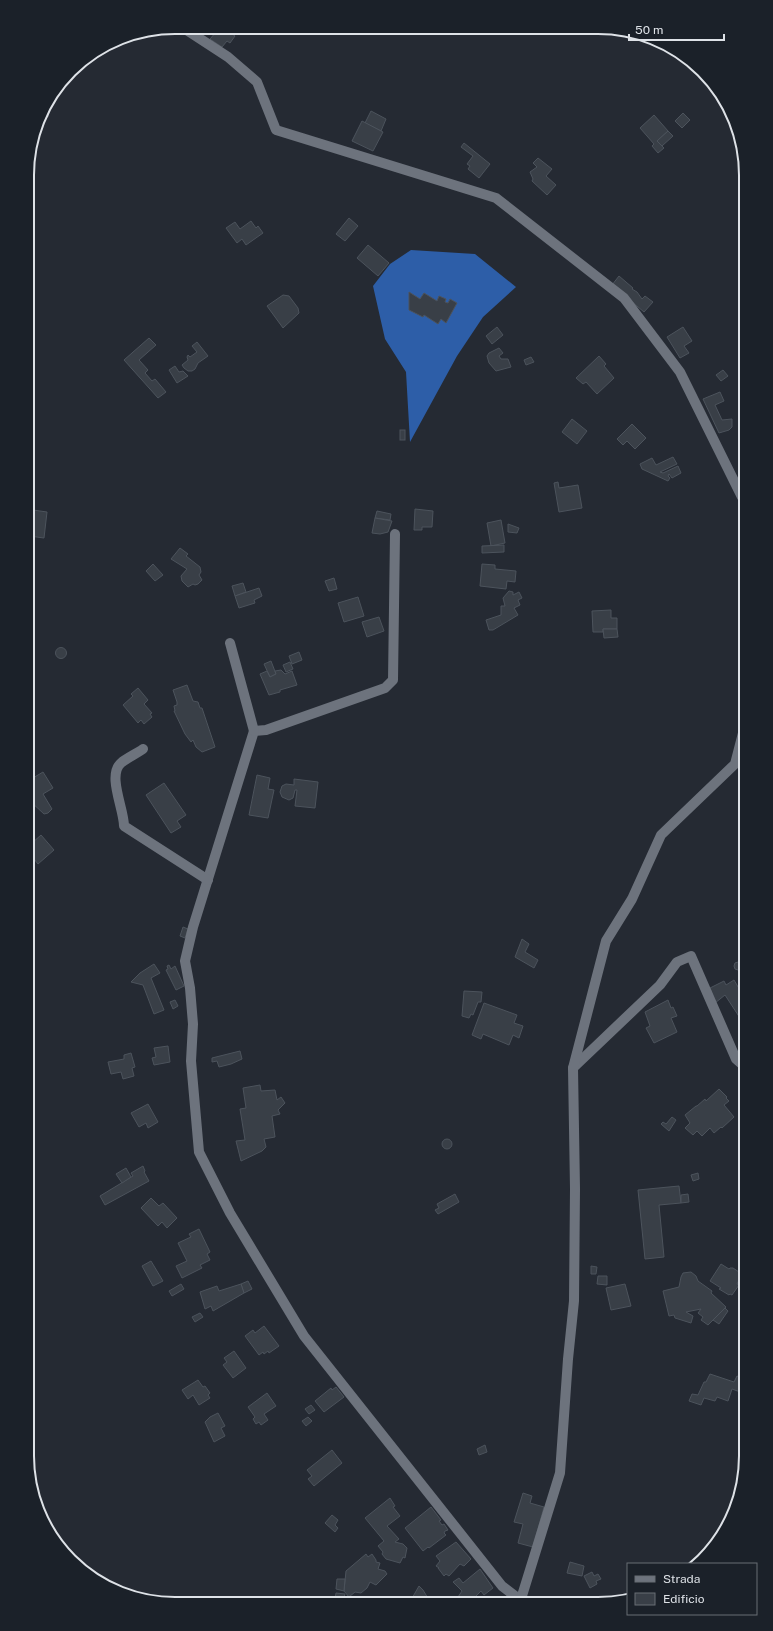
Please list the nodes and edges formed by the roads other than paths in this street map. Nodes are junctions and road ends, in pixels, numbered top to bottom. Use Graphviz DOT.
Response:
graph roads {
  1 [pos="193,34"];
  2 [pos="739,491"];
  3 [pos="395,534"];
  4 [pos="230,643"];
  5 [pos="254,731"];
  6 [pos="739,748"];
  7 [pos="143,749"];
  8 [pos="208,880"];
  9 [pos="739,1062"];
  10 [pos="573,1068"];
  11 [pos="517,1597"];
  12 [pos="521,1597"];
  1 -- 2 [label="street"];
  3 -- 5 [label="street"];
  4 -- 5 [label="street"];
  5 -- 8 [label="street"];
  6 -- 10 [label="street"];
  7 -- 8 [label="street"];
  8 -- 11 [label="street"];
  9 -- 10 [label="street"];
  10 -- 12 [label="street"];
}
